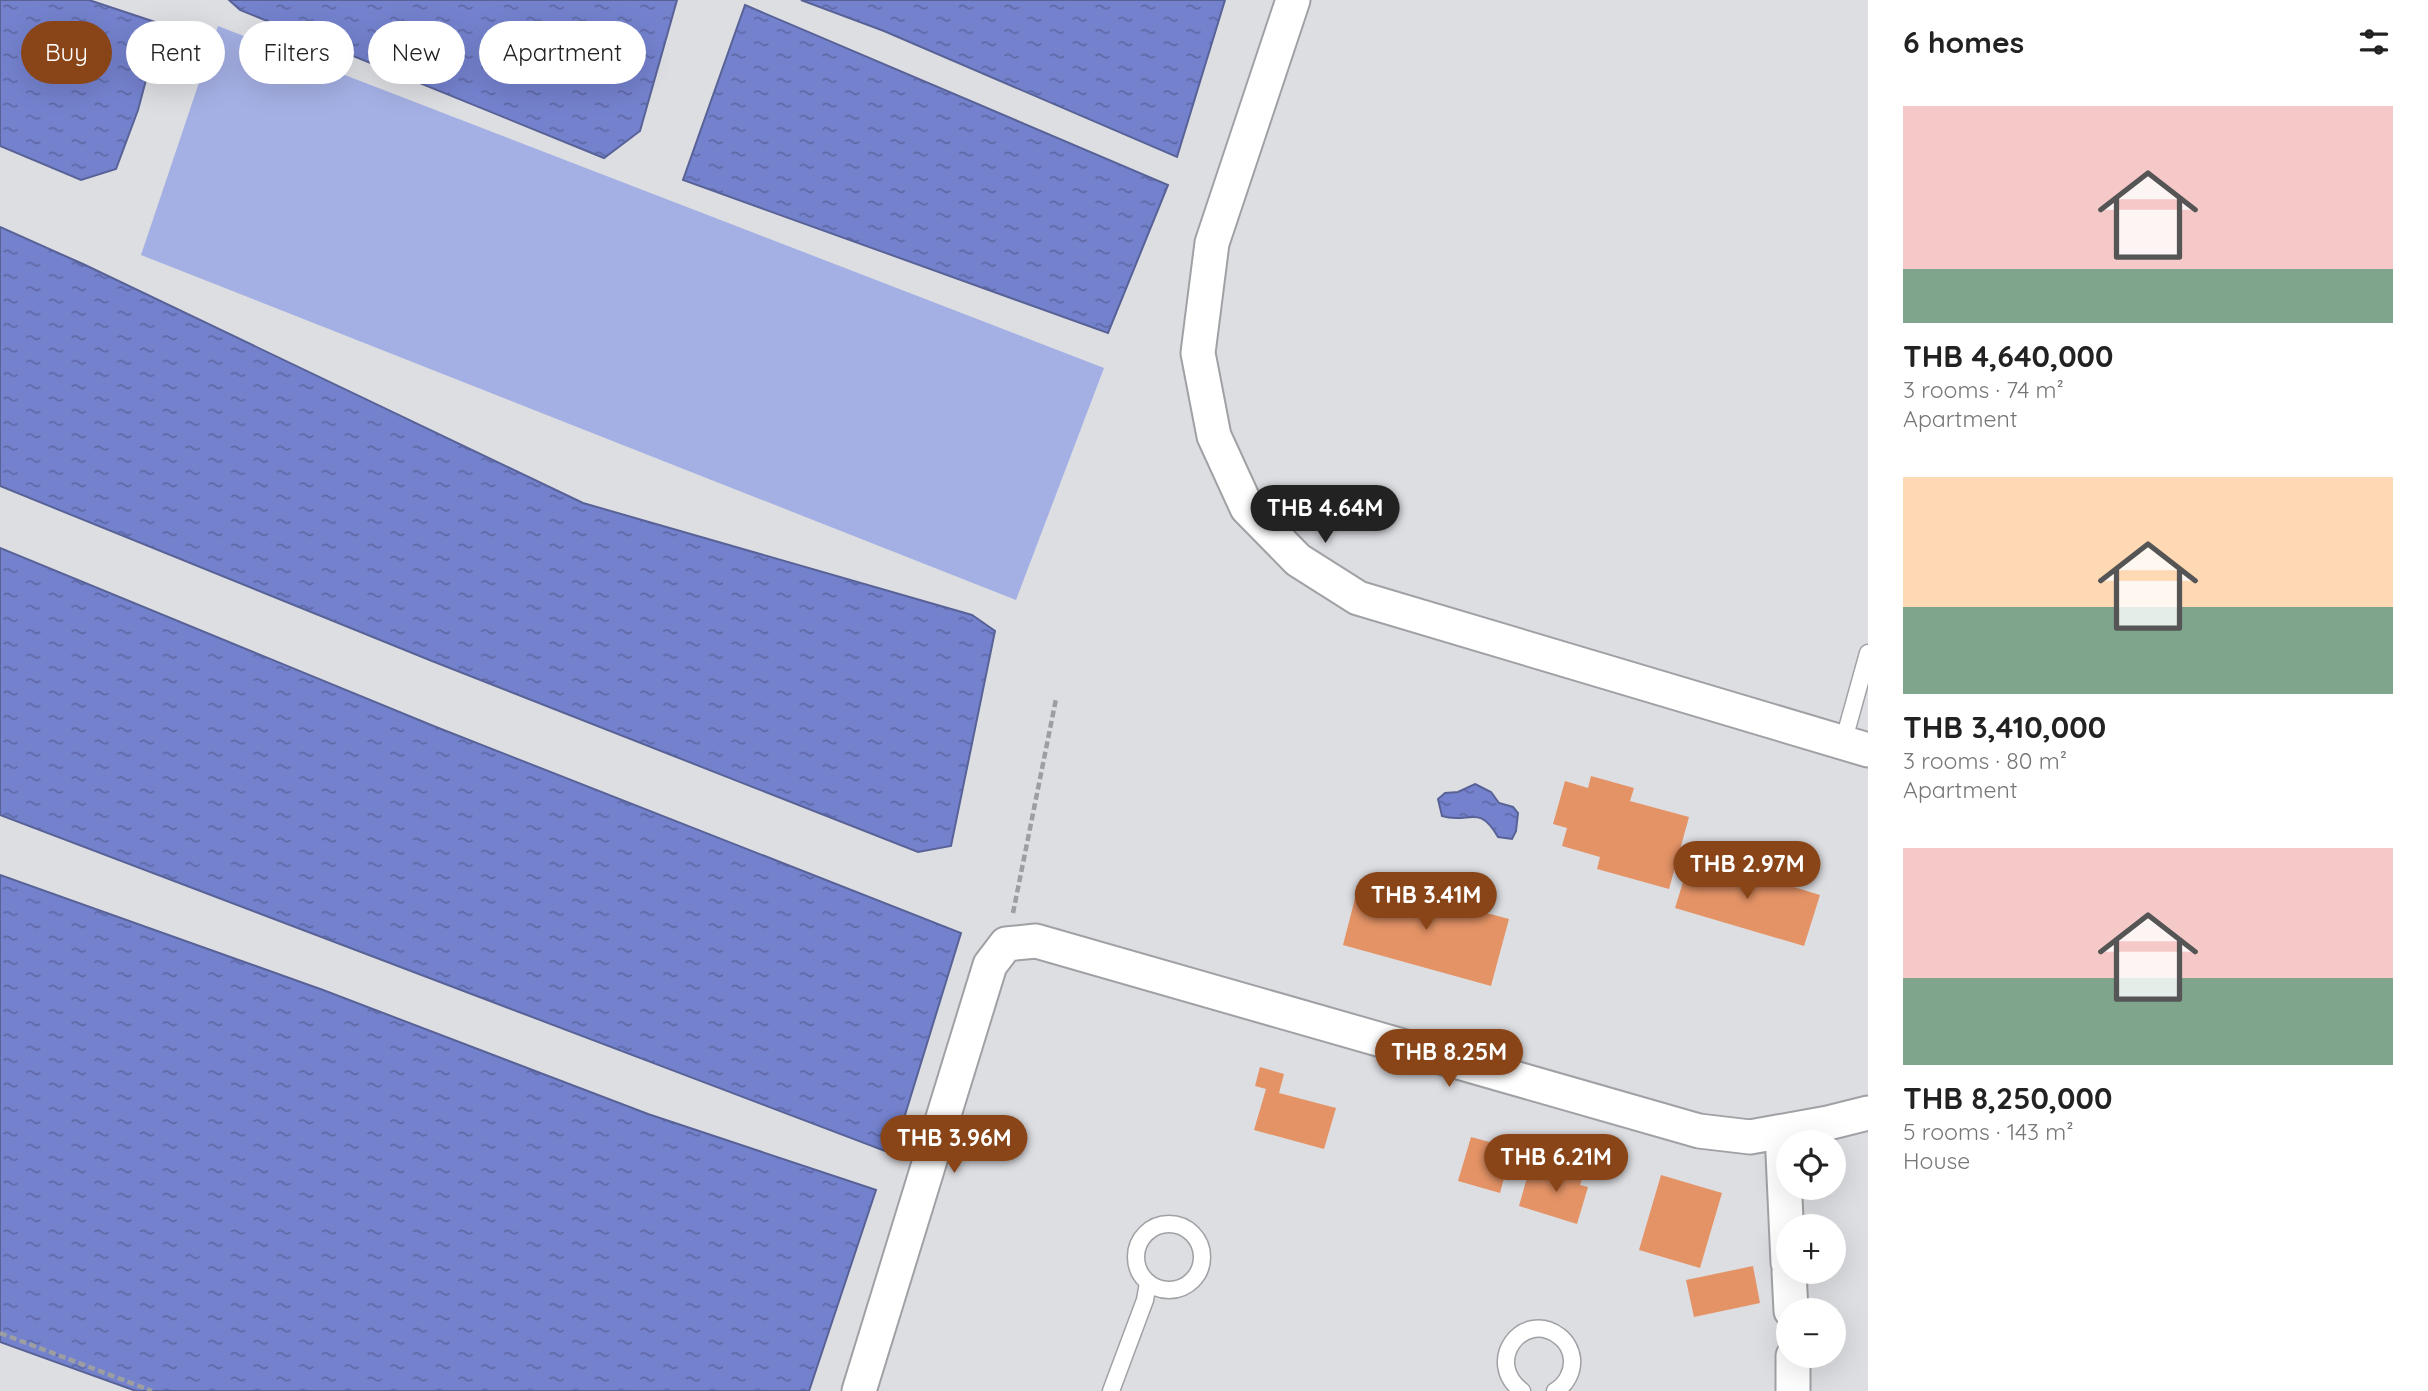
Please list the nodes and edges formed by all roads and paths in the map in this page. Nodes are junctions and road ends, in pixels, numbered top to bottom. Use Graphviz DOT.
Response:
graph roads {
  1 [pos="1293,0"];
  2 [pos="1868,653"];
  3 [pos="1056,699"];
  4 [pos="1855,747"];
  5 [pos="1006,944"];
  6 [pos="1868,1113"];
  7 [pos="1791,1130"];
  8 [pos="1776,1133"];
  9 [pos="1148,1283"];
  10 [pos="0,1334"];
  11 [pos="1793,1368"];
  12 [pos="152,1391"];
  13 [pos="859,1391"];
  14 [pos="1111,1391"];
  15 [pos="1522,1391"];
  16 [pos="1555,1391"];
  17 [pos="1793,1391"];
  1 -- 4 [label="street"];
  2 -- 4 [label="lane"];
  3 -- 5 [label="path"];
  5 -- 8 [label="street"];
  5 -- 13 [label="street"];
  6 -- 7 [label="street"];
  9 -- 9 [label="lane"];
  9 -- 14 [label="lane"];
  10 -- 12 [label="path"];
  11 -- 17 [label="street"];
  15 -- 16 [label="lane"];
}
